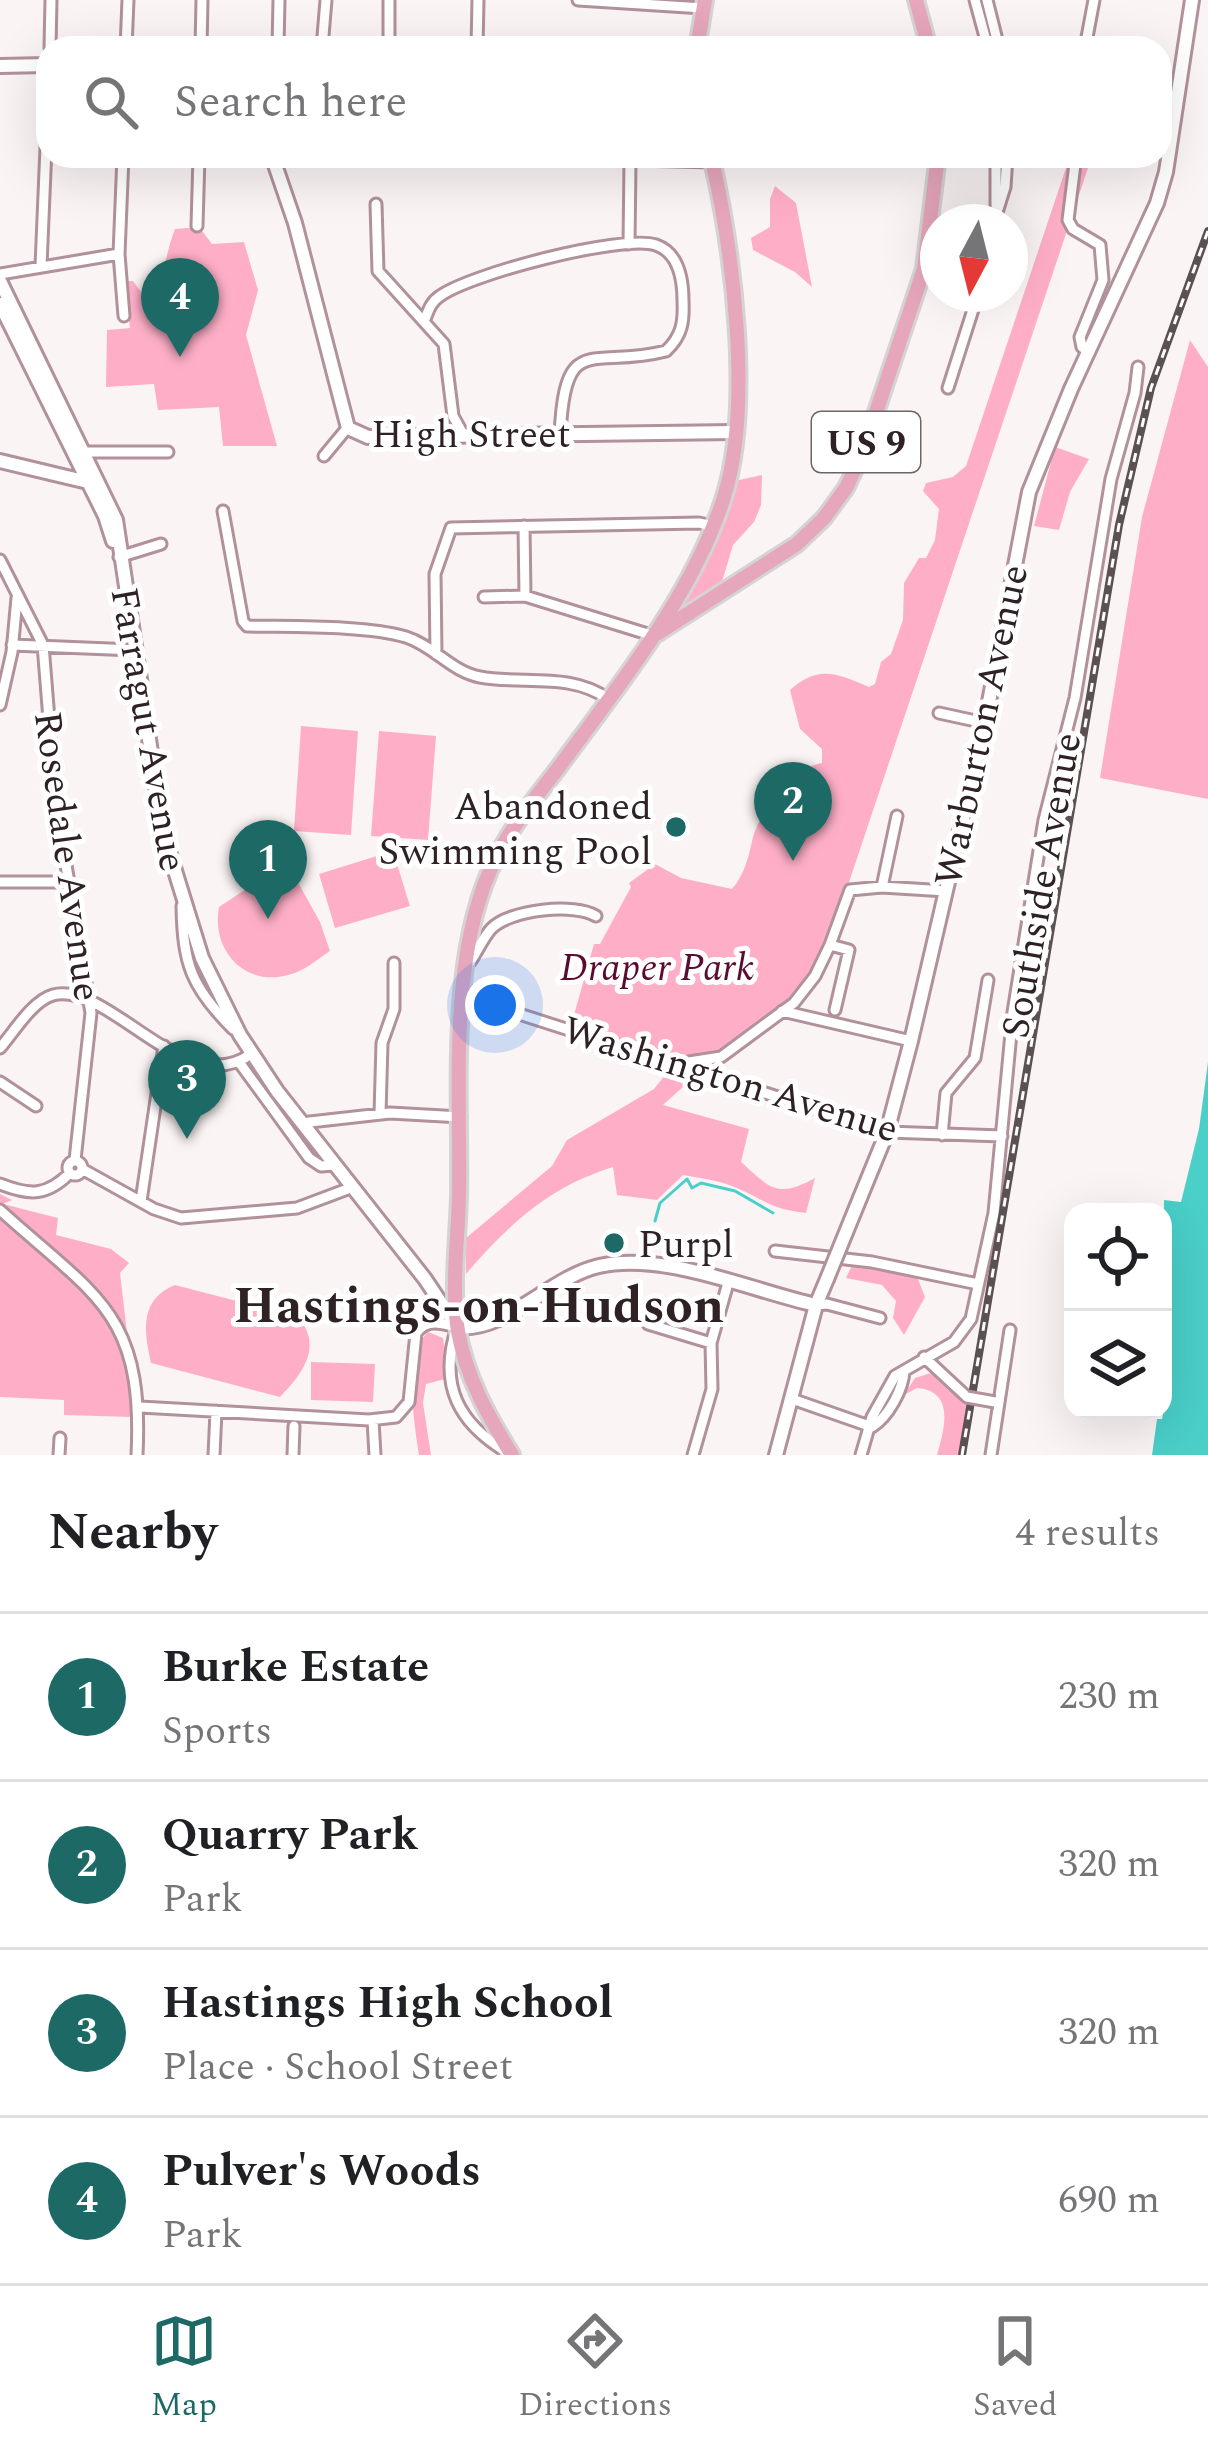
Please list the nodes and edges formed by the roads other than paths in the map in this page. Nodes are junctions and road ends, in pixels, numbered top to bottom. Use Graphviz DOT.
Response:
graph roads {
  1 [pos="51,0"];
  2 [pos="128,0"];
  3 [pos="202,0"];
  4 [pos="279,0"];
  5 [pos="326,0"];
  6 [pos="389,0"];
  7 [pos="478,0"];
  8 [pos="578,0"];
  9 [pos="916,0"];
  10 [pos="975,0"];
  11 [pos="987,0"];
  12 [pos="1094,0"];
  13 [pos="1192,0"];
  14 [pos="704,4"];
  15 [pos="50,36"];
  16 [pos="126,36"];
  17 [pos="201,36"];
  18 [pos="278,36"];
  19 [pos="323,36"];
  20 [pos="389,36"];
  21 [pos="477,36"];
  22 [pos="699,36"];
  23 [pos="926,36"];
  24 [pos="985,36"];
  25 [pos="996,36"];
  26 [pos="1087,36"];
  27 [pos="36,65"];
  28 [pos="0,66"];
  29 [pos="1172,132"];
  30 [pos="45,168"];
  31 [pos="122,168"];
  32 [pos="199,168"];
  33 [pos="276,168"];
  34 [pos="630,168"];
  35 [pos="714,168"];
  36 [pos="937,168"];
  37 [pos="996,168"];
  38 [pos="1006,168"];
  39 [pos="1075,168"];
  40 [pos="1167,168"];
  41 [pos="376,204"];
  42 [pos="995,204"];
  43 [pos="999,204"];
  44 [pos="197,226"];
  45 [pos="629,244"];
  46 [pos="119,254"];
  47 [pos="41,266"];
  48 [pos="0,277"];
  49 [pos="0,304"];
  50 [pos="972,312"];
  51 [pos="12,316"];
  52 [pos="124,316"];
  53 [pos="425,319"];
  54 [pos="1089,352"];
  55 [pos="1138,367"];
  56 [pos="948,388"];
  57 [pos="348,427"];
  58 [pos="735,432"];
  59 [pos="560,435"];
  60 [pos="464,436"];
  61 [pos="168,452"];
  62 [pos="80,454"];
  63 [pos="324,456"];
  64 [pos="0,460"];
  65 [pos="59,475"];
  66 [pos="94,483"];
  67 [pos="223,512"];
  68 [pos="524,526"];
  69 [pos="712,526"];
  70 [pos="161,544"];
  71 [pos="119,554"];
  72 [pos="1,564"];
  73 [pos="683,583"];
  74 [pos="17,596"];
  75 [pos="526,596"];
  76 [pos="484,597"];
  77 [pos="705,600"];
  78 [pos="654,636"];
  79 [pos="12,645"];
  80 [pos="43,645"];
  81 [pos="134,650"];
  82 [pos="436,653"];
  83 [pos="608,699"];
  84 [pos="0,705"];
  85 [pos="939,713"];
  86 [pos="985,723"];
  87 [pos="898,816"];
  88 [pos="0,882"];
  89 [pos="67,882"];
  90 [pos="882,887"];
  91 [pos="946,891"];
  92 [pos="596,916"];
  93 [pos="830,945"];
  94 [pos="394,963"];
  95 [pos="466,967"];
  96 [pos="988,980"];
  97 [pos="463,996"];
  98 [pos="89,1002"];
  99 [pos="836,1010"];
  100 [pos="780,1011"];
  101 [pos="911,1041"];
  102 [pos="164,1046"];
  103 [pos="0,1048"];
  104 [pos="245,1058"];
  105 [pos="685,1066"];
  106 [pos="0,1082"];
  107 [pos="36,1106"];
  108 [pos="380,1114"];
  109 [pos="460,1117"];
  110 [pos="301,1123"];
  111 [pos="887,1132"];
  112 [pos="942,1136"];
  113 [pos="1002,1136"];
  114 [pos="79,1165"];
  115 [pos="334,1165"];
  116 [pos="0,1184"];
  117 [pos="352,1187"];
  118 [pos="141,1201"];
  119 [pos="0,1210"];
  120 [pos="775,1251"];
  121 [pos="728,1283"];
  122 [pos="979,1284"];
  123 [pos="816,1305"];
  124 [pos="880,1318"];
  125 [pos="648,1324"];
  126 [pos="457,1327"];
  127 [pos="1010,1330"];
  128 [pos="711,1343"];
  129 [pos="923,1358"];
  130 [pos="792,1399"];
  131 [pos="998,1403"];
  132 [pos="140,1407"];
  133 [pos="216,1412"];
  134 [pos="373,1420"];
  135 [pos="294,1426"];
  136 [pos="872,1427"];
  137 [pos="60,1438"];
  138 [pos="59,1455"];
  139 [pos="136,1455"];
  140 [pos="214,1455"];
  141 [pos="292,1455"];
  142 [pos="375,1455"];
  143 [pos="512,1455"];
  144 [pos="693,1455"];
  145 [pos="776,1455"];
  146 [pos="861,1455"];
  147 [pos="991,1455"];
  1 -- 15 [label="street"];
  2 -- 16 [label="street"];
  3 -- 17 [label="street"];
  4 -- 18 [label="street"];
  5 -- 19 [label="street"];
  6 -- 20 [label="street"];
  7 -- 21 [label="street"];
  8 -- 14 [label="street"];
  9 -- 23 [label="main road"];
  10 -- 24 [label="street"];
  11 -- 25 [label="street"];
  12 -- 26 [label="street"];
  13 -- 29 [label="street, Warburton Avenue"];
  14 -- 22 [label="main road"];
  27 -- 28 [label="street"];
  30 -- 47 [label="street"];
  31 -- 46 [label="street"];
  32 -- 44 [label="street"];
  33 -- 57 [label="street, High Street"];
  34 -- 45 [label="street"];
  35 -- 58 [label="main road, US 9"];
  36 -- 77 [label="main road, US 9"];
  37 -- 42 [label="street"];
  38 -- 43 [label="street"];
  39 -- 54 [label="street"];
  40 -- 54 [label="street, Warburton Avenue"];
  41 -- 53 [label="street"];
  45 -- 53 [label="street"];
  45 -- 59 [label="street"];
  46 -- 47 [label="street"];
  46 -- 52 [label="street"];
  47 -- 48 [label="street"];
  48 -- 51 [label="street, Farragut Avenue"];
  49 -- 51 [label="street, Farragut Avenue"];
  50 -- 56 [label="street"];
  51 -- 62 [label="street, Farragut Avenue"];
  53 -- 60 [label="street"];
  54 -- 86 [label="street, Warburton Avenue"];
  55 -- 113 [label="street, Southside Avenue"];
  57 -- 60 [label="street, High Street"];
  57 -- 63 [label="street"];
  58 -- 59 [label="street, High Street"];
  58 -- 69 [label="main road, US 9"];
  59 -- 60 [label="street, High Street"];
  61 -- 62 [label="street"];
  62 -- 65 [label="street"];
  62 -- 66 [label="street, Farragut Avenue"];
  64 -- 65 [label="street"];
  65 -- 66 [label="street"];
  66 -- 71 [label="street, Farragut Avenue"];
  67 -- 82 [label="street"];
  68 -- 69 [label="street"];
  68 -- 75 [label="street"];
  68 -- 82 [label="street"];
  69 -- 73 [label="main road, US 9"];
  70 -- 71 [label="street"];
  71 -- 81 [label="street, Farragut Avenue"];
  72 -- 74 [label="street, Rosedale Avenue"];
  73 -- 77 [label="main road"];
  73 -- 78 [label="main road, US 9"];
  74 -- 79 [label="street"];
  74 -- 80 [label="street, Rosedale Avenue"];
  75 -- 76 [label="street"];
  75 -- 78 [label="street"];
  77 -- 78 [label="main road, US 9"];
  78 -- 83 [label="main road, US 9"];
  79 -- 80 [label="street"];
  79 -- 84 [label="street"];
  80 -- 81 [label="street"];
  80 -- 89 [label="street, Rosedale Avenue"];
  81 -- 104 [label="street, Farragut Avenue"];
  82 -- 83 [label="street"];
  83 -- 95 [label="main road, US 9"];
  85 -- 86 [label="street"];
  86 -- 91 [label="street, Warburton Avenue"];
  87 -- 90 [label="street"];
  88 -- 89 [label="street"];
  89 -- 98 [label="street, Rosedale Avenue"];
  90 -- 91 [label="street"];
  90 -- 93 [label="street"];
  91 -- 101 [label="street, Warburton Avenue"];
  92 -- 95 [label="street"];
  93 -- 99 [label="street"];
  93 -- 100 [label="street"];
  94 -- 108 [label="street"];
  95 -- 97 [label="main road, US 9"];
  96 -- 112 [label="street"];
  97 -- 105 [label="street, Washington Avenue"];
  97 -- 109 [label="main road, US 9"];
  98 -- 102 [label="street"];
  98 -- 103 [label="street"];
  98 -- 114 [label="street, Rosedale Avenue"];
  100 -- 101 [label="street"];
  100 -- 105 [label="street"];
  101 -- 111 [label="street, Warburton Avenue"];
  102 -- 104 [label="street"];
  102 -- 118 [label="street"];
  104 -- 110 [label="street, Farragut Avenue"];
  104 -- 115 [label="street"];
  105 -- 111 [label="street, Washington Avenue"];
  106 -- 107 [label="street"];
  108 -- 109 [label="street"];
  108 -- 110 [label="street"];
  109 -- 126 [label="main road, US 9"];
  110 -- 115 [label="street, Farragut Avenue"];
  111 -- 112 [label="street, Washington Avenue"];
  111 -- 123 [label="street, Warburton Avenue, bridge"];
  112 -- 113 [label="street, Washington Avenue"];
  113 -- 122 [label="street, Southside Avenue"];
  114 -- 116 [label="street, Rosedale Avenue"];
  114 -- 118 [label="street"];
  115 -- 117 [label="street, Farragut Avenue"];
  117 -- 118 [label="street"];
  117 -- 126 [label="street, Farragut Avenue"];
  119 -- 132 [label="street"];
  120 -- 122 [label="street"];
  121 -- 123 [label="street"];
  121 -- 126 [label="street"];
  121 -- 128 [label="street"];
  122 -- 129 [label="street, Southside Avenue"];
  123 -- 124 [label="street"];
  123 -- 130 [label="street, Warburton Avenue"];
  125 -- 128 [label="street"];
  126 -- 134 [label="street"];
  126 -- 143 [label="main road, US 9"];
  126 -- 143 [label="street"];
  127 -- 131 [label="street"];
  128 -- 144 [label="street"];
  129 -- 131 [label="street, bridge"];
  129 -- 136 [label="street, Southside Avenue"];
  130 -- 136 [label="street"];
  130 -- 145 [label="street, Warburton Avenue"];
  131 -- 147 [label="street"];
  132 -- 133 [label="street"];
  132 -- 139 [label="street"];
  133 -- 134 [label="street"];
  133 -- 140 [label="street"];
  134 -- 142 [label="street"];
  135 -- 141 [label="street"];
  136 -- 146 [label="street, Southside Avenue"];
  137 -- 138 [label="street"];
}
